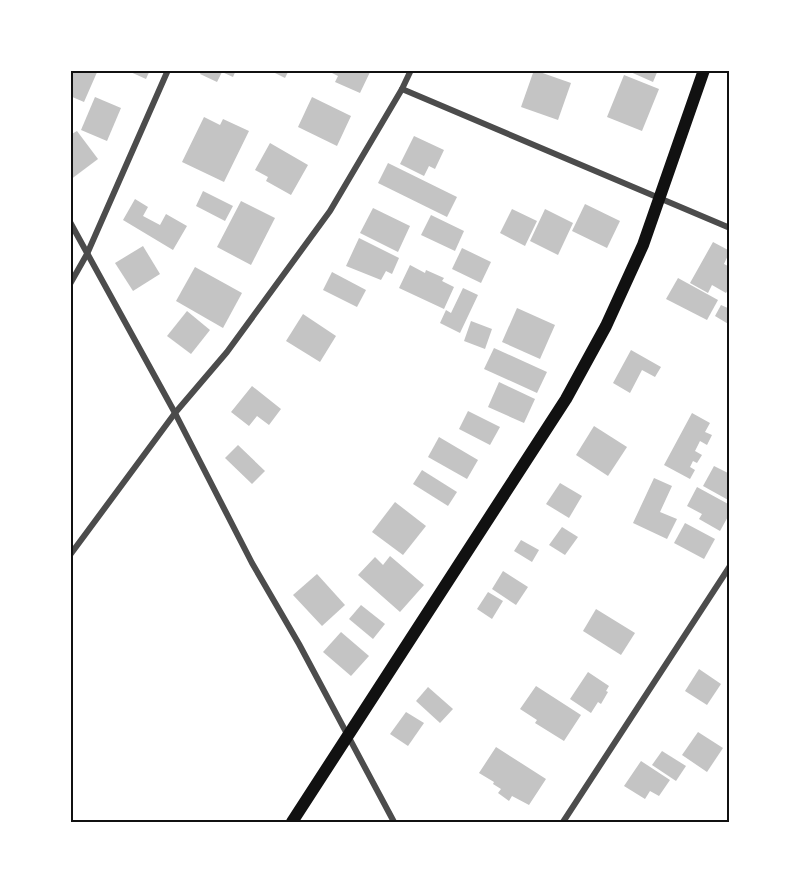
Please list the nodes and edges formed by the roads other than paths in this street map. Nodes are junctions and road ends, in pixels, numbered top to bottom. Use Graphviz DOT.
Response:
graph roads {
  1 [pos="168,70"];
  2 [pos="411,70"];
  3 [pos="704,70"];
  4 [pos="402,89"];
  5 [pos="659,197"];
  6 [pos="70,222"];
  7 [pos="729,228"];
  8 [pos="87,254"];
  9 [pos="70,284"];
  10 [pos="175,413"];
  11 [pos="70,555"];
  12 [pos="729,566"];
  13 [pos="347,737"];
  14 [pos="292,822"];
  15 [pos="394,822"];
  16 [pos="563,822"];
  1 -- 8 [label="street"];
  2 -- 4 [label="street"];
  3 -- 5 [label="main road"];
  4 -- 5 [label="street"];
  4 -- 10 [label="street"];
  5 -- 7 [label="street"];
  5 -- 13 [label="main road"];
  6 -- 8 [label="street"];
  8 -- 9 [label="street"];
  8 -- 10 [label="street"];
  10 -- 11 [label="street"];
  10 -- 13 [label="street"];
  12 -- 16 [label="street"];
  13 -- 14 [label="main road"];
  13 -- 15 [label="street"];
}
